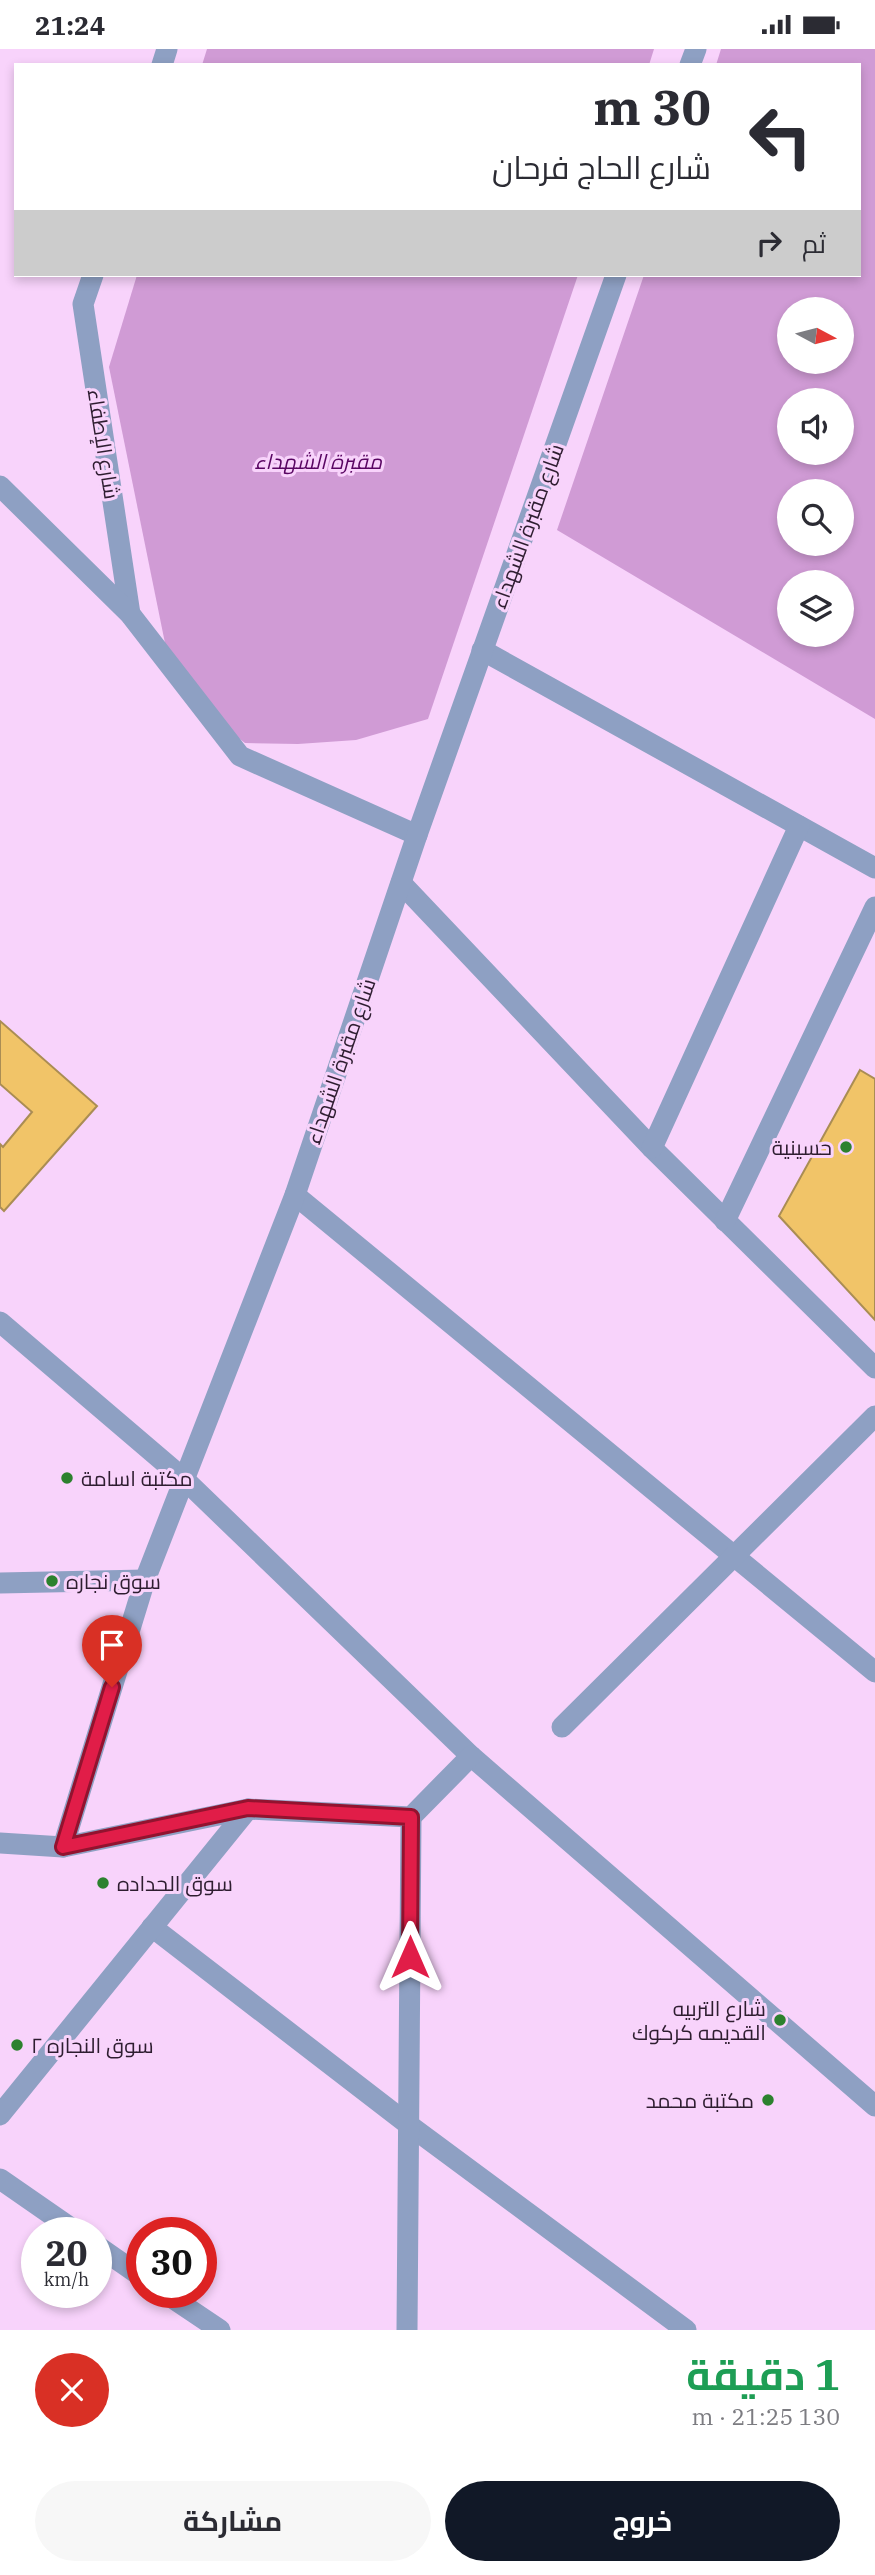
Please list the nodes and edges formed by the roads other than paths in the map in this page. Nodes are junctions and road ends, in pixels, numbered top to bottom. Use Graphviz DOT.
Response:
graph roads {
  1 [pos="92,277"];
  2 [pos="615,277"];
  3 [pos="0,486"];
  4 [pos="130,614"];
  5 [pos="482,650"];
  6 [pos="799,826"];
  7 [pos="417,835"];
  8 [pos="875,868"];
  9 [pos="401,883"];
  10 [pos="875,907"];
  11 [pos="652,1148"];
  12 [pos="295,1195"];
  13 [pos="724,1221"];
  14 [pos="0,1322"];
  15 [pos="875,1368"];
  16 [pos="875,1416"];
  17 [pos="184,1479"];
  18 [pos="736,1556"];
  19 [pos="145,1580"];
  20 [pos="0,1583"];
  21 [pos="875,1672"];
  22 [pos="562,1727"];
  23 [pos="471,1756"];
  24 [pos="248,1808"];
  25 [pos="411,1817"];
  26 [pos="0,1843"];
  27 [pos="63,1847"];
  28 [pos="152,1927"];
  29 [pos="875,2106"];
  30 [pos="0,2115"];
  31 [pos="409,2125"];
  32 [pos="0,2179"];
  33 [pos="55,2217"];
  34 [pos="187,2308"];
  35 [pos="220,2330"];
  36 [pos="407,2330"];
  37 [pos="686,2330"];
  1 -- 4 [label="street, شارع الإطفاء"];
  2 -- 5 [label="street, شارع مقبرة الشهداء"];
  3 -- 4 [label="street"];
  4 -- 7 [label="street"];
  5 -- 6 [label="street"];
  5 -- 7 [label="street, شارع مقبرة الشهداء"];
  6 -- 8 [label="street"];
  6 -- 11 [label="street"];
  7 -- 9 [label="street, شارع مقبرة الشهداء"];
  9 -- 11 [label="street"];
  9 -- 12 [label="street, شارع مقبرة الشهداء"];
  10 -- 13 [label="street"];
  11 -- 13 [label="street"];
  12 -- 17 [label="street, شارع مقبرة الشهداء"];
  12 -- 18 [label="street"];
  13 -- 15 [label="street"];
  14 -- 17 [label="street"];
  16 -- 18 [label="street"];
  17 -- 19 [label="street, شارع مقبرة الشهداء"];
  17 -- 23 [label="street"];
  18 -- 21 [label="street"];
  18 -- 22 [label="street"];
  19 -- 20 [label="street"];
  19 -- 27 [label="street, شارع مقبرة الشهداء"];
  23 -- 25 [label="street"];
  23 -- 29 [label="street"];
  24 -- 25 [label="street"];
  24 -- 27 [label="street"];
  24 -- 28 [label="street"];
  25 -- 31 [label="street"];
  26 -- 27 [label="street"];
  28 -- 30 [label="street"];
  28 -- 31 [label="street"];
  31 -- 36 [label="street"];
  31 -- 37 [label="street"];
  32 -- 33 [label="street"];
  34 -- 35 [label="street"];
}
